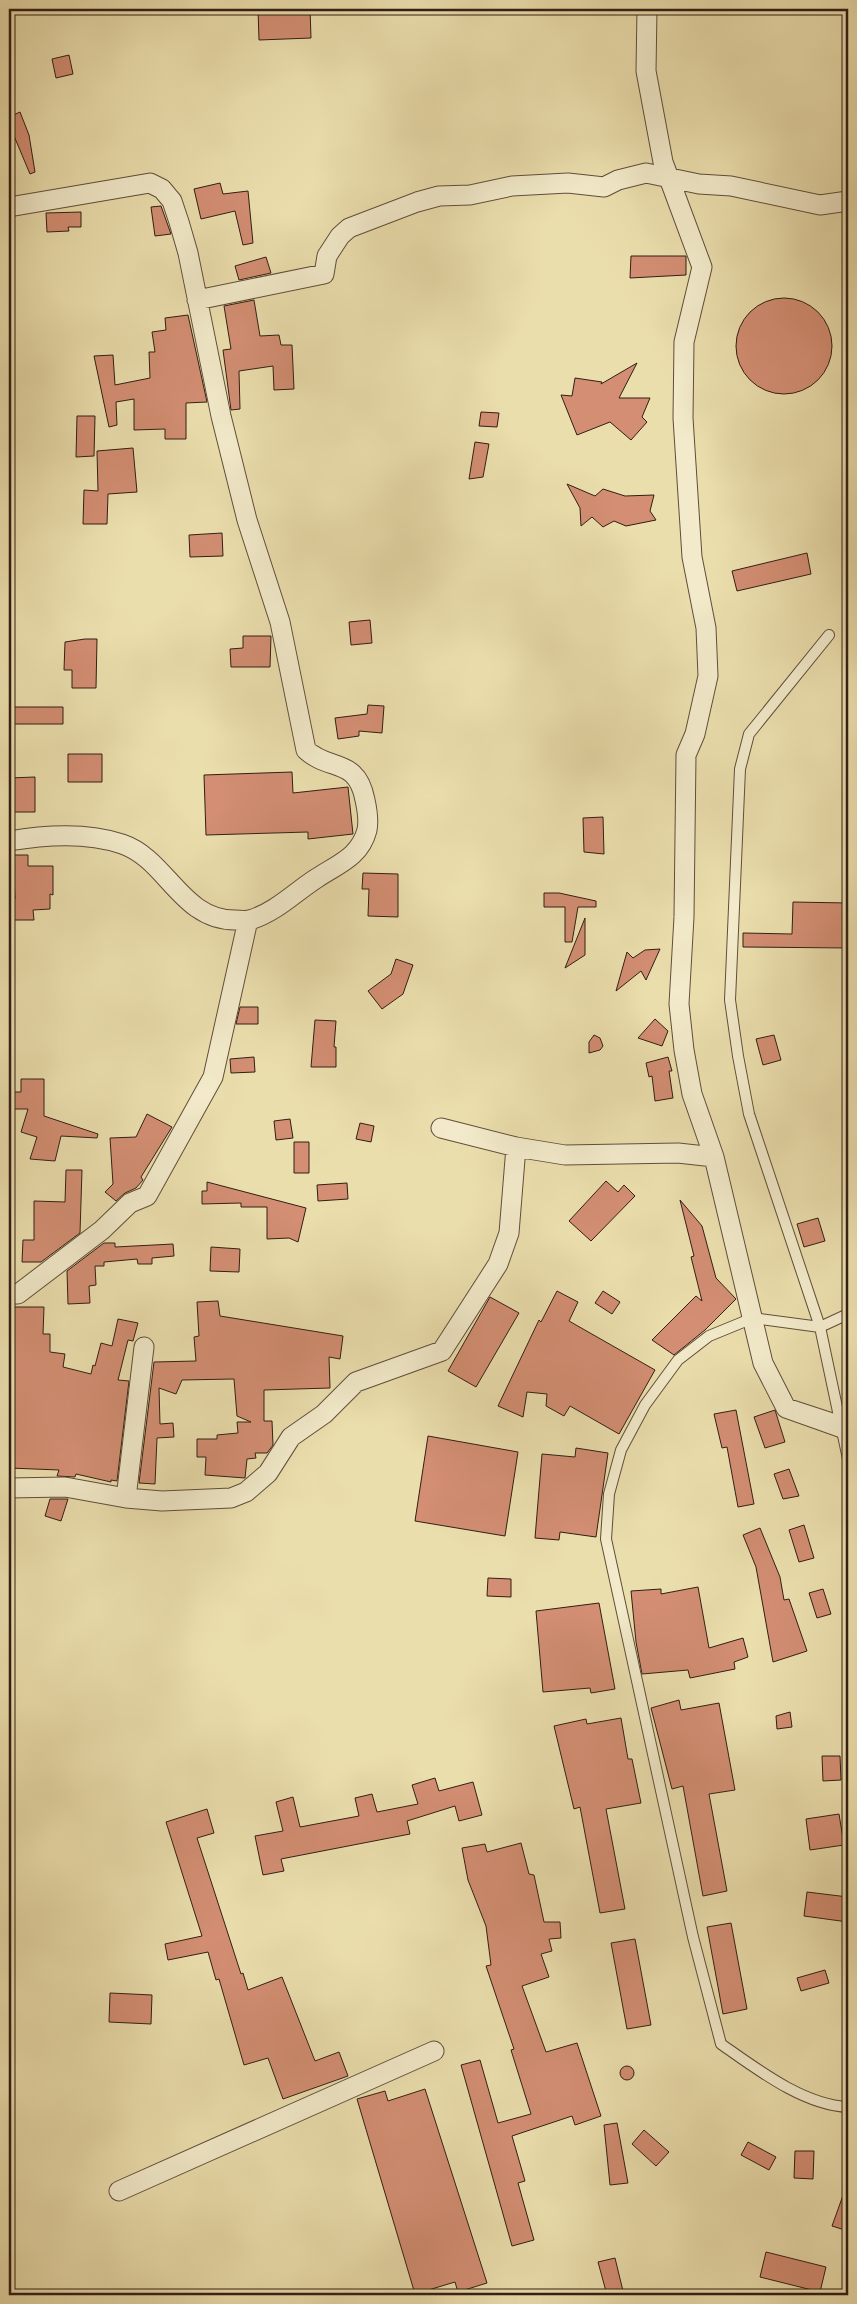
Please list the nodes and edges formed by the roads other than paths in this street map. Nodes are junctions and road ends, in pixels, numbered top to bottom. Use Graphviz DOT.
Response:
graph roads {
  1 [pos="647,9"];
  2 [pos="668,177"];
  3 [pos="848,200"];
  4 [pos="9,207"];
  5 [pos="197,300"];
  6 [pos="829,635"];
  7 [pos="9,841"];
  8 [pos="248,920"];
  9 [pos="441,1128"];
  10 [pos="516,1147"];
  11 [pos="714,1157"];
  12 [pos="9,1294"];
  13 [pos="848,1314"];
  14 [pos="753,1318"];
  15 [pos="820,1327"];
  16 [pos="144,1347"];
  17 [pos="845,1428"];
  18 [pos="848,1459"];
  19 [pos="9,1488"];
  20 [pos="126,1498"];
  21 [pos="434,2051"];
  22 [pos="848,2107"];
  23 [pos="119,2191"];
  1 -- 2 [label="street"];
  2 -- 3 [label="street"];
  2 -- 5 [label="street"];
  2 -- 11 [label="street"];
  4 -- 5 [label="street"];
  5 -- 8 [label="street"];
  6 -- 15 [label="lane"];
  7 -- 8 [label="street"];
  8 -- 12 [label="street"];
  9 -- 10 [label="street"];
  10 -- 11 [label="street"];
  10 -- 20 [label="street"];
  11 -- 14 [label="street"];
  13 -- 15 [label="lane"];
  14 -- 15 [label="lane"];
  14 -- 17 [label="street"];
  14 -- 22 [label="lane"];
  15 -- 17 [label="lane"];
  16 -- 20 [label="street"];
  17 -- 18 [label="lane"];
  19 -- 20 [label="street"];
  21 -- 23 [label="street"];
}
